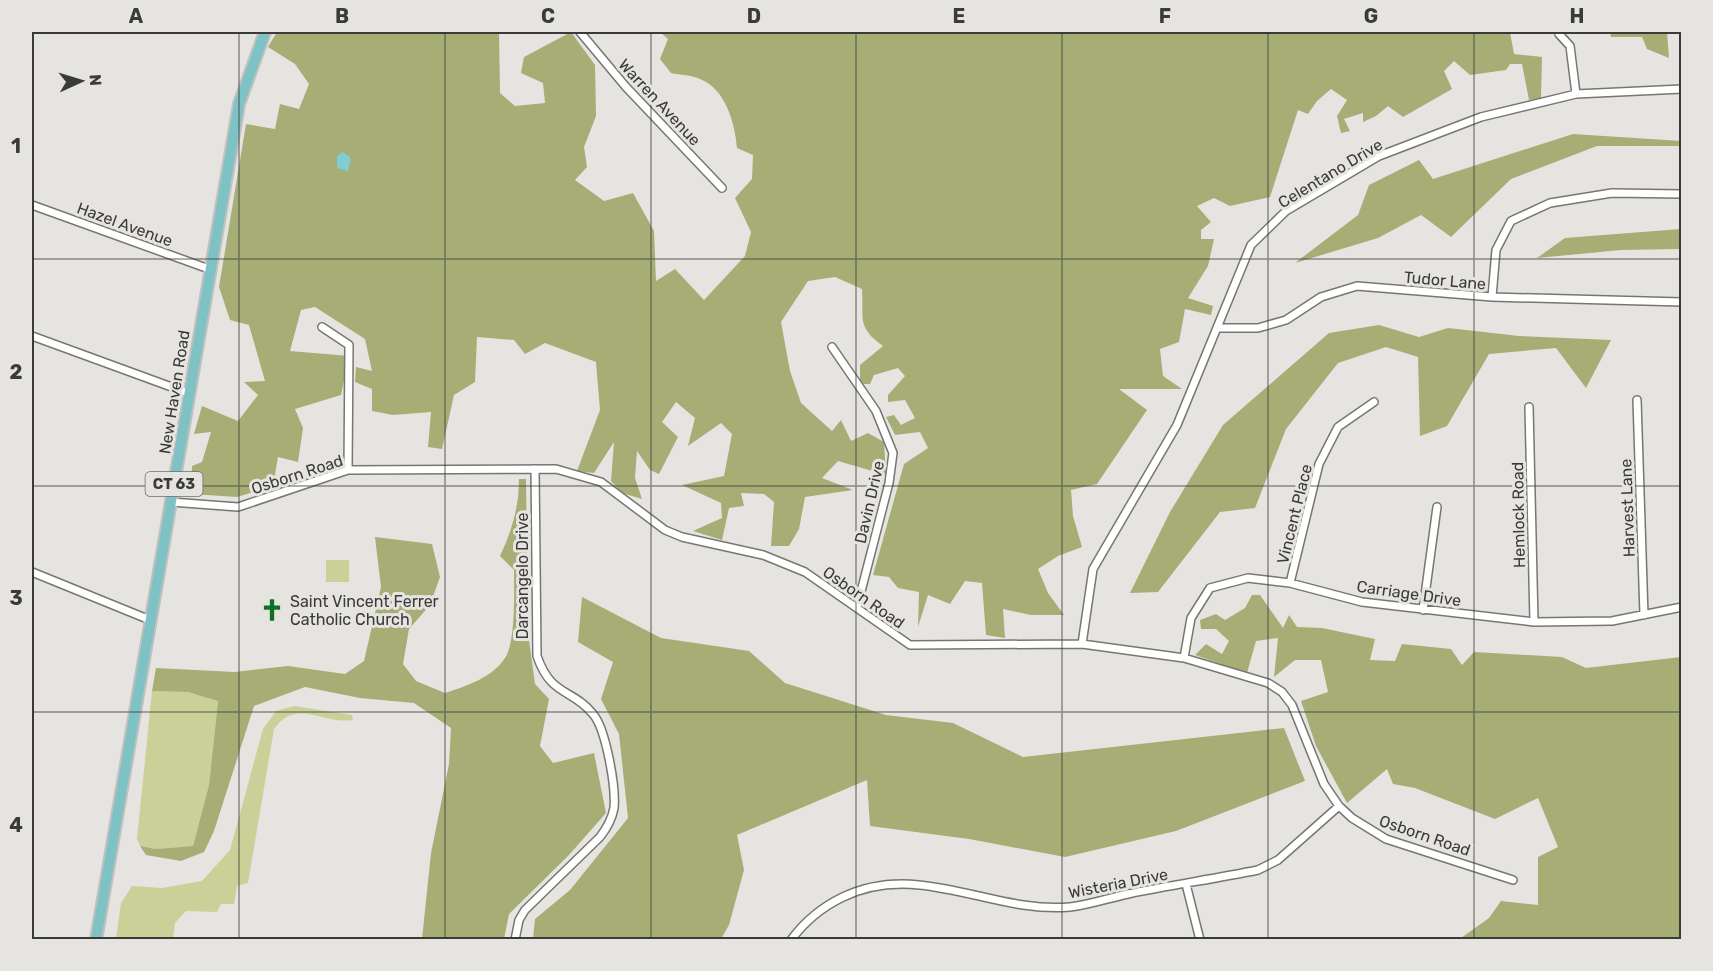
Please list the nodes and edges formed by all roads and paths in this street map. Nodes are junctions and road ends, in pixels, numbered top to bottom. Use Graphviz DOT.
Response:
graph roads {
  1 [pos="265,32"];
  2 [pos="580,32"];
  3 [pos="1559,34"];
  4 [pos="1682,89"];
  5 [pos="1576,94"];
  6 [pos="722,188"];
  7 [pos="1682,195"];
  8 [pos="32,205"];
  9 [pos="209,269"];
  10 [pos="1492,297"];
  11 [pos="1682,302"];
  12 [pos="322,327"];
  13 [pos="1217,328"];
  14 [pos="32,336"];
  15 [pos="832,347"];
  16 [pos="188,393"];
  17 [pos="1637,400"];
  18 [pos="1374,402"];
  19 [pos="1530,407"];
  20 [pos="535,469"];
  21 [pos="348,470"];
  22 [pos="171,502"];
  23 [pos="1437,507"];
  24 [pos="32,572"];
  25 [pos="1290,583"];
  26 [pos="1682,607"];
  27 [pos="857,608"];
  28 [pos="1423,610"];
  29 [pos="1644,615"];
  30 [pos="150,620"];
  31 [pos="1534,622"];
  32 [pos="1082,644"];
  33 [pos="1184,658"];
  34 [pos="1339,806"];
  35 [pos="1513,880"];
  36 [pos="1186,884"];
  37 [pos="96,939"];
  38 [pos="515,939"];
  39 [pos="791,939"];
  40 [pos="1200,939"];
  1 -- 9 [label="main road, New Haven Road / CT 63"];
  2 -- 6 [label="street, Warren Avenue"];
  3 -- 5 [label="street"];
  4 -- 5 [label="street, Celentano Drive"];
  5 -- 13 [label="street, Celentano Drive"];
  7 -- 10 [label="street"];
  8 -- 9 [label="street, Hazel Avenue"];
  9 -- 16 [label="main road, New Haven Road / CT 63"];
  10 -- 11 [label="street, Tudor Lane"];
  10 -- 13 [label="street, Tudor Lane"];
  12 -- 21 [label="street"];
  13 -- 32 [label="street, Celentano Drive"];
  14 -- 16 [label="street"];
  15 -- 27 [label="street, Davin Drive"];
  16 -- 22 [label="main road, New Haven Road / CT 63"];
  17 -- 29 [label="street, Harvest Lane"];
  18 -- 25 [label="street, Vincent Place"];
  19 -- 31 [label="street, Hemlock Road"];
  20 -- 21 [label="street, Osborn Road"];
  20 -- 27 [label="street, Osborn Road"];
  20 -- 38 [label="street, Darcangelo Drive"];
  21 -- 22 [label="street, Osborn Road"];
  22 -- 30 [label="main road, New Haven Road / CT 63"];
  23 -- 28 [label="street"];
  24 -- 30 [label="street"];
  25 -- 28 [label="street, Carriage Drive"];
  25 -- 33 [label="street, Carriage Drive"];
  26 -- 29 [label="street, Carriage Drive"];
  27 -- 32 [label="street, Osborn Road"];
  28 -- 31 [label="street, Carriage Drive"];
  29 -- 31 [label="street, Carriage Drive"];
  30 -- 37 [label="main road, New Haven Road / CT 63"];
  32 -- 33 [label="street, Osborn Road"];
  33 -- 34 [label="street, Osborn Road"];
  34 -- 35 [label="street, Osborn Road"];
  34 -- 36 [label="street, Wisteria Drive"];
  36 -- 39 [label="street, Wisteria Drive"];
  36 -- 40 [label="street"];
}
